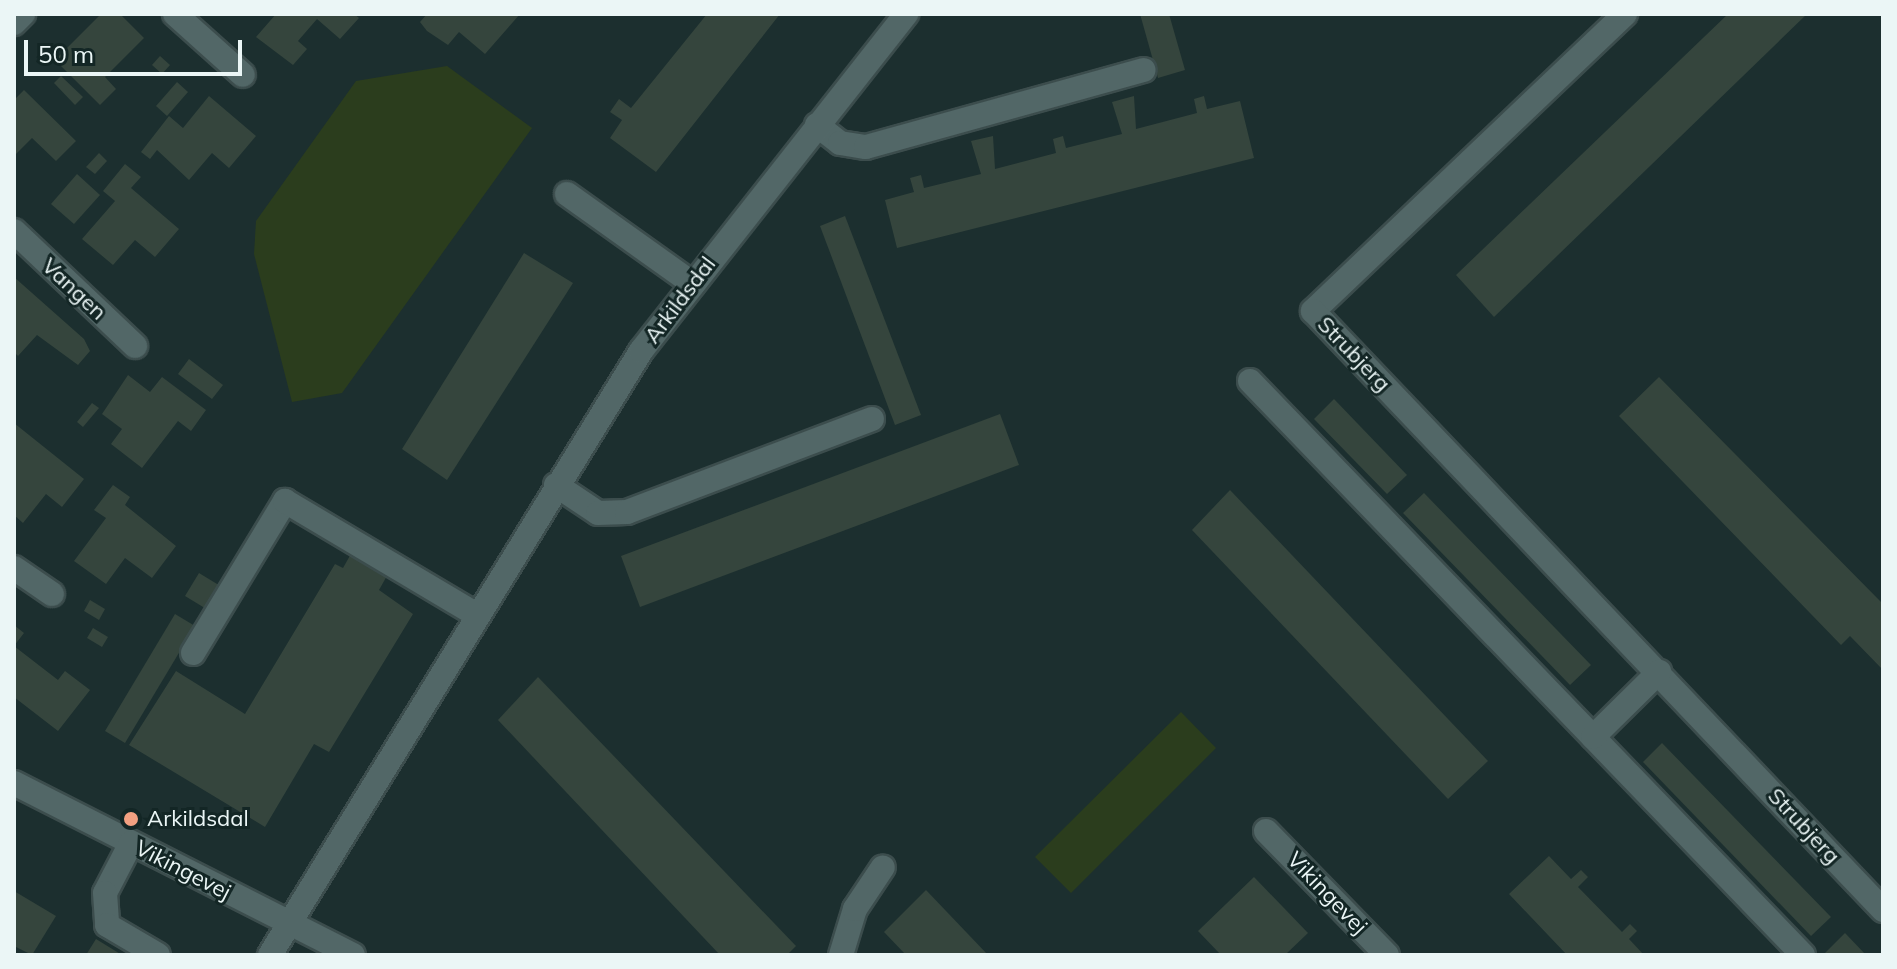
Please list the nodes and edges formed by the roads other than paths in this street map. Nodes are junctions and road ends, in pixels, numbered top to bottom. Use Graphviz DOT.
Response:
graph roads {
  1 [pos="23,14"];
  2 [pos="175,14"];
  3 [pos="906,14"];
  4 [pos="1625,14"];
  5 [pos="14,23"];
  6 [pos="1144,70"];
  7 [pos="243,75"];
  8 [pos="817,125"];
  9 [pos="567,194"];
  10 [pos="14,231"];
  11 [pos="693,284"];
  12 [pos="135,346"];
  13 [pos="1250,381"];
  14 [pos="872,419"];
  15 [pos="556,485"];
  16 [pos="14,568"];
  17 [pos="52,594"];
  18 [pos="475,614"];
  19 [pos="193,653"];
  20 [pos="1659,672"];
  21 [pos="1593,737"];
  22 [pos="14,783"];
  23 [pos="1266,831"];
  24 [pos="131,843"];
  25 [pos="883,867"];
  26 [pos="1883,910"];
  27 [pos="289,923"];
  28 [pos="158,955"];
  29 [pos="270,955"];
  30 [pos="353,955"];
  31 [pos="841,955"];
  32 [pos="1387,955"];
  33 [pos="1803,955"];
  1 -- 5 [label="street"];
  2 -- 7 [label="street"];
  3 -- 8 [label="street, Arkildsdal"];
  4 -- 20 [label="street, Strubjerg"];
  6 -- 8 [label="street"];
  8 -- 11 [label="street, Arkildsdal"];
  9 -- 11 [label="street"];
  10 -- 12 [label="street, Vangen"];
  11 -- 15 [label="street, Arkildsdal"];
  13 -- 21 [label="street"];
  14 -- 15 [label="street"];
  15 -- 18 [label="street, Arkildsdal"];
  16 -- 17 [label="street"];
  18 -- 19 [label="street"];
  18 -- 27 [label="street, Arkildsdal"];
  20 -- 21 [label="street"];
  20 -- 26 [label="street, Strubjerg"];
  21 -- 33 [label="street"];
  22 -- 24 [label="street, Vikingevej"];
  23 -- 32 [label="street, Vikingevej"];
  24 -- 27 [label="street, Vikingevej"];
  24 -- 28 [label="street"];
  25 -- 31 [label="street"];
  27 -- 29 [label="street, Arkildsdal"];
  27 -- 30 [label="street, Vikingevej"];
}
